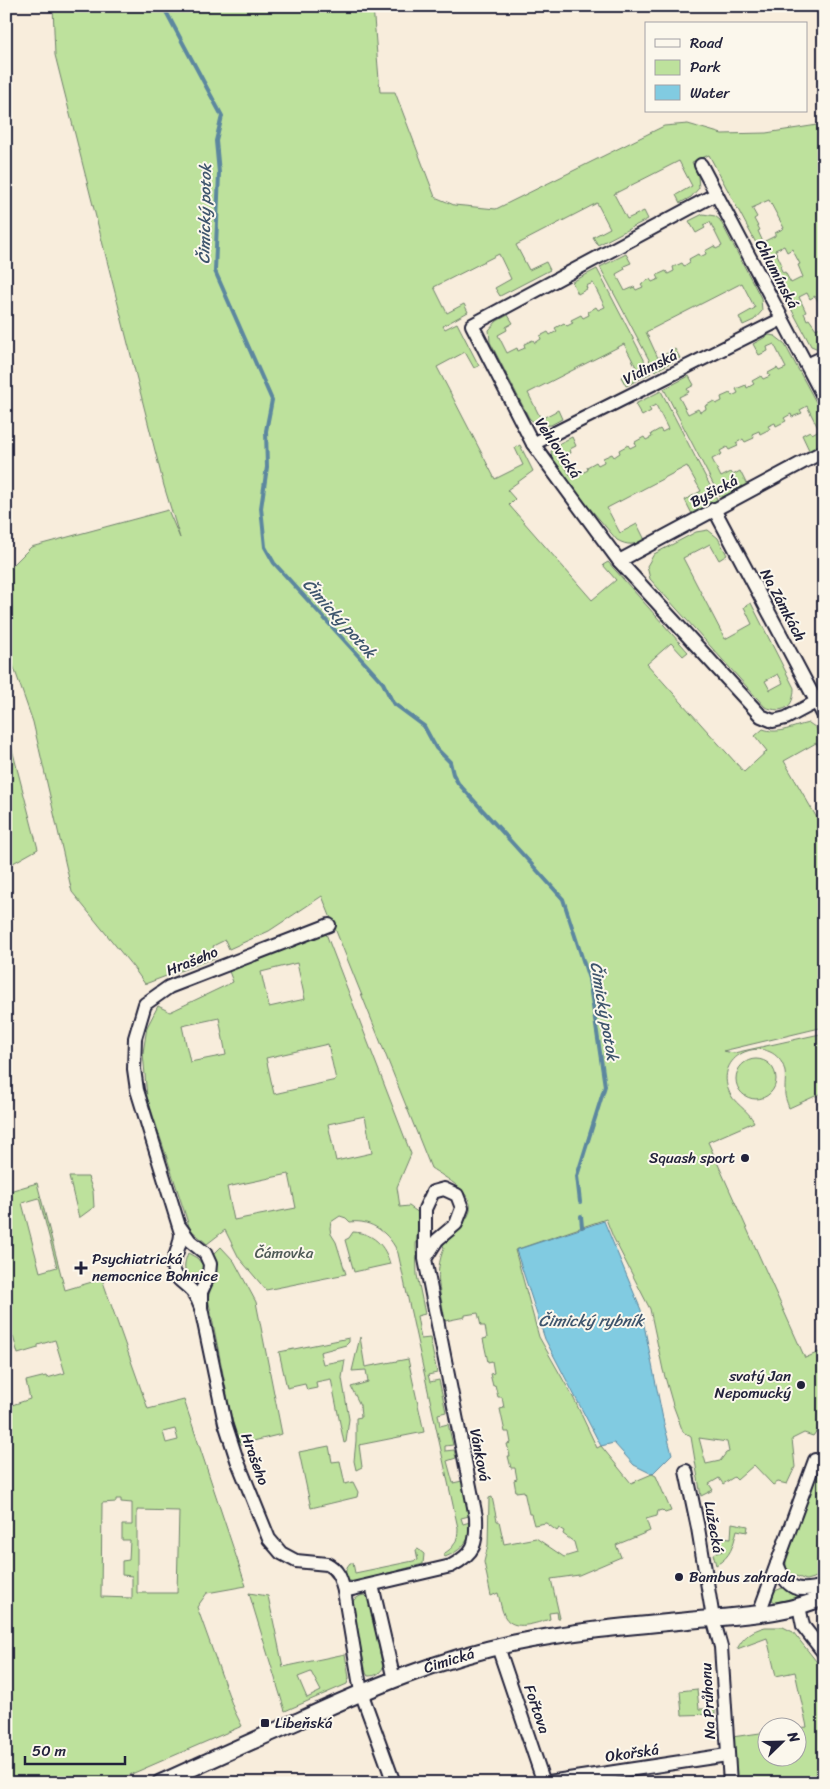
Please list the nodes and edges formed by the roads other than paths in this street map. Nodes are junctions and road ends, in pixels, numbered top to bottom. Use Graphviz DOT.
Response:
graph roads {
  1 [pos="701,165"];
  2 [pos="716,194"];
  3 [pos="782,319"];
  4 [pos="824,357"];
  5 [pos="807,365"];
  6 [pos="824,398"];
  7 [pos="533,444"];
  8 [pos="824,451"];
  9 [pos="714,509"];
  10 [pos="619,561"];
  11 [pos="816,702"];
  12 [pos="824,716"];
  13 [pos="329,925"];
  14 [pos="179,1226"];
  15 [pos="425,1259"];
  16 [pos="201,1308"];
  17 [pos="815,1460"];
  18 [pos="686,1471"];
  19 [pos="777,1564"];
  20 [pos="372,1585"];
  21 [pos="824,1586"];
  22 [pos="344,1592"];
  23 [pos="824,1597"];
  24 [pos="799,1606"];
  25 [pos="759,1614"];
  26 [pos="713,1618"];
  27 [pos="498,1647"];
  28 [pos="824,1653"];
  29 [pos="394,1680"];
  30 [pos="362,1692"];
  31 [pos="727,1755"];
  32 [pos="544,1782"];
  33 [pos="160,1783"];
  34 [pos="394,1783"];
  35 [pos="730,1783"];
  1 -- 2 [label="street, Chlumínská"];
  2 -- 3 [label="street, Chlumínská"];
  2 -- 7 [label="street, Vehlovická"];
  3 -- 5 [label="street, Chlumínská"];
  3 -- 7 [label="street, Vidimská"];
  4 -- 5 [label="street"];
  5 -- 6 [label="street, Chlumínská"];
  7 -- 10 [label="street, Vehlovická"];
  8 -- 9 [label="street, Byšická"];
  9 -- 10 [label="street, Byšická"];
  9 -- 11 [label="street, Na Zámkách"];
  10 -- 11 [label="street, Vehlovická"];
  11 -- 12 [label="street, Na Zámkách"];
  13 -- 14 [label="street, Hrašeho"];
  14 -- 16 [label="street, Hrašeho"];
  14 -- 16 [label="street, Hrašeho"];
  15 -- 15 [label="street, Vánková"];
  15 -- 20 [label="street, Vánková"];
  16 -- 22 [label="street, Hrašeho"];
  17 -- 19 [label="street"];
  18 -- 26 [label="street, Lužecká"];
  19 -- 21 [label="street"];
  19 -- 25 [label="street"];
  20 -- 22 [label="street, Vánková"];
  20 -- 29 [label="street"];
  22 -- 30 [label="street"];
  23 -- 24 [label="street, Čimická"];
  24 -- 25 [label="street, Čimická"];
  24 -- 28 [label="street"];
  25 -- 26 [label="street, Čimická"];
  26 -- 27 [label="street, Čimická"];
  26 -- 31 [label="street, Na Průhonu"];
  27 -- 29 [label="street, Čimická"];
  27 -- 32 [label="street, Fořtova"];
  29 -- 30 [label="street, Čimická"];
  30 -- 33 [label="street, Čimická"];
  30 -- 34 [label="street"];
  31 -- 32 [label="street, Okořská"];
  31 -- 35 [label="street, Na Průhonu"];
}
